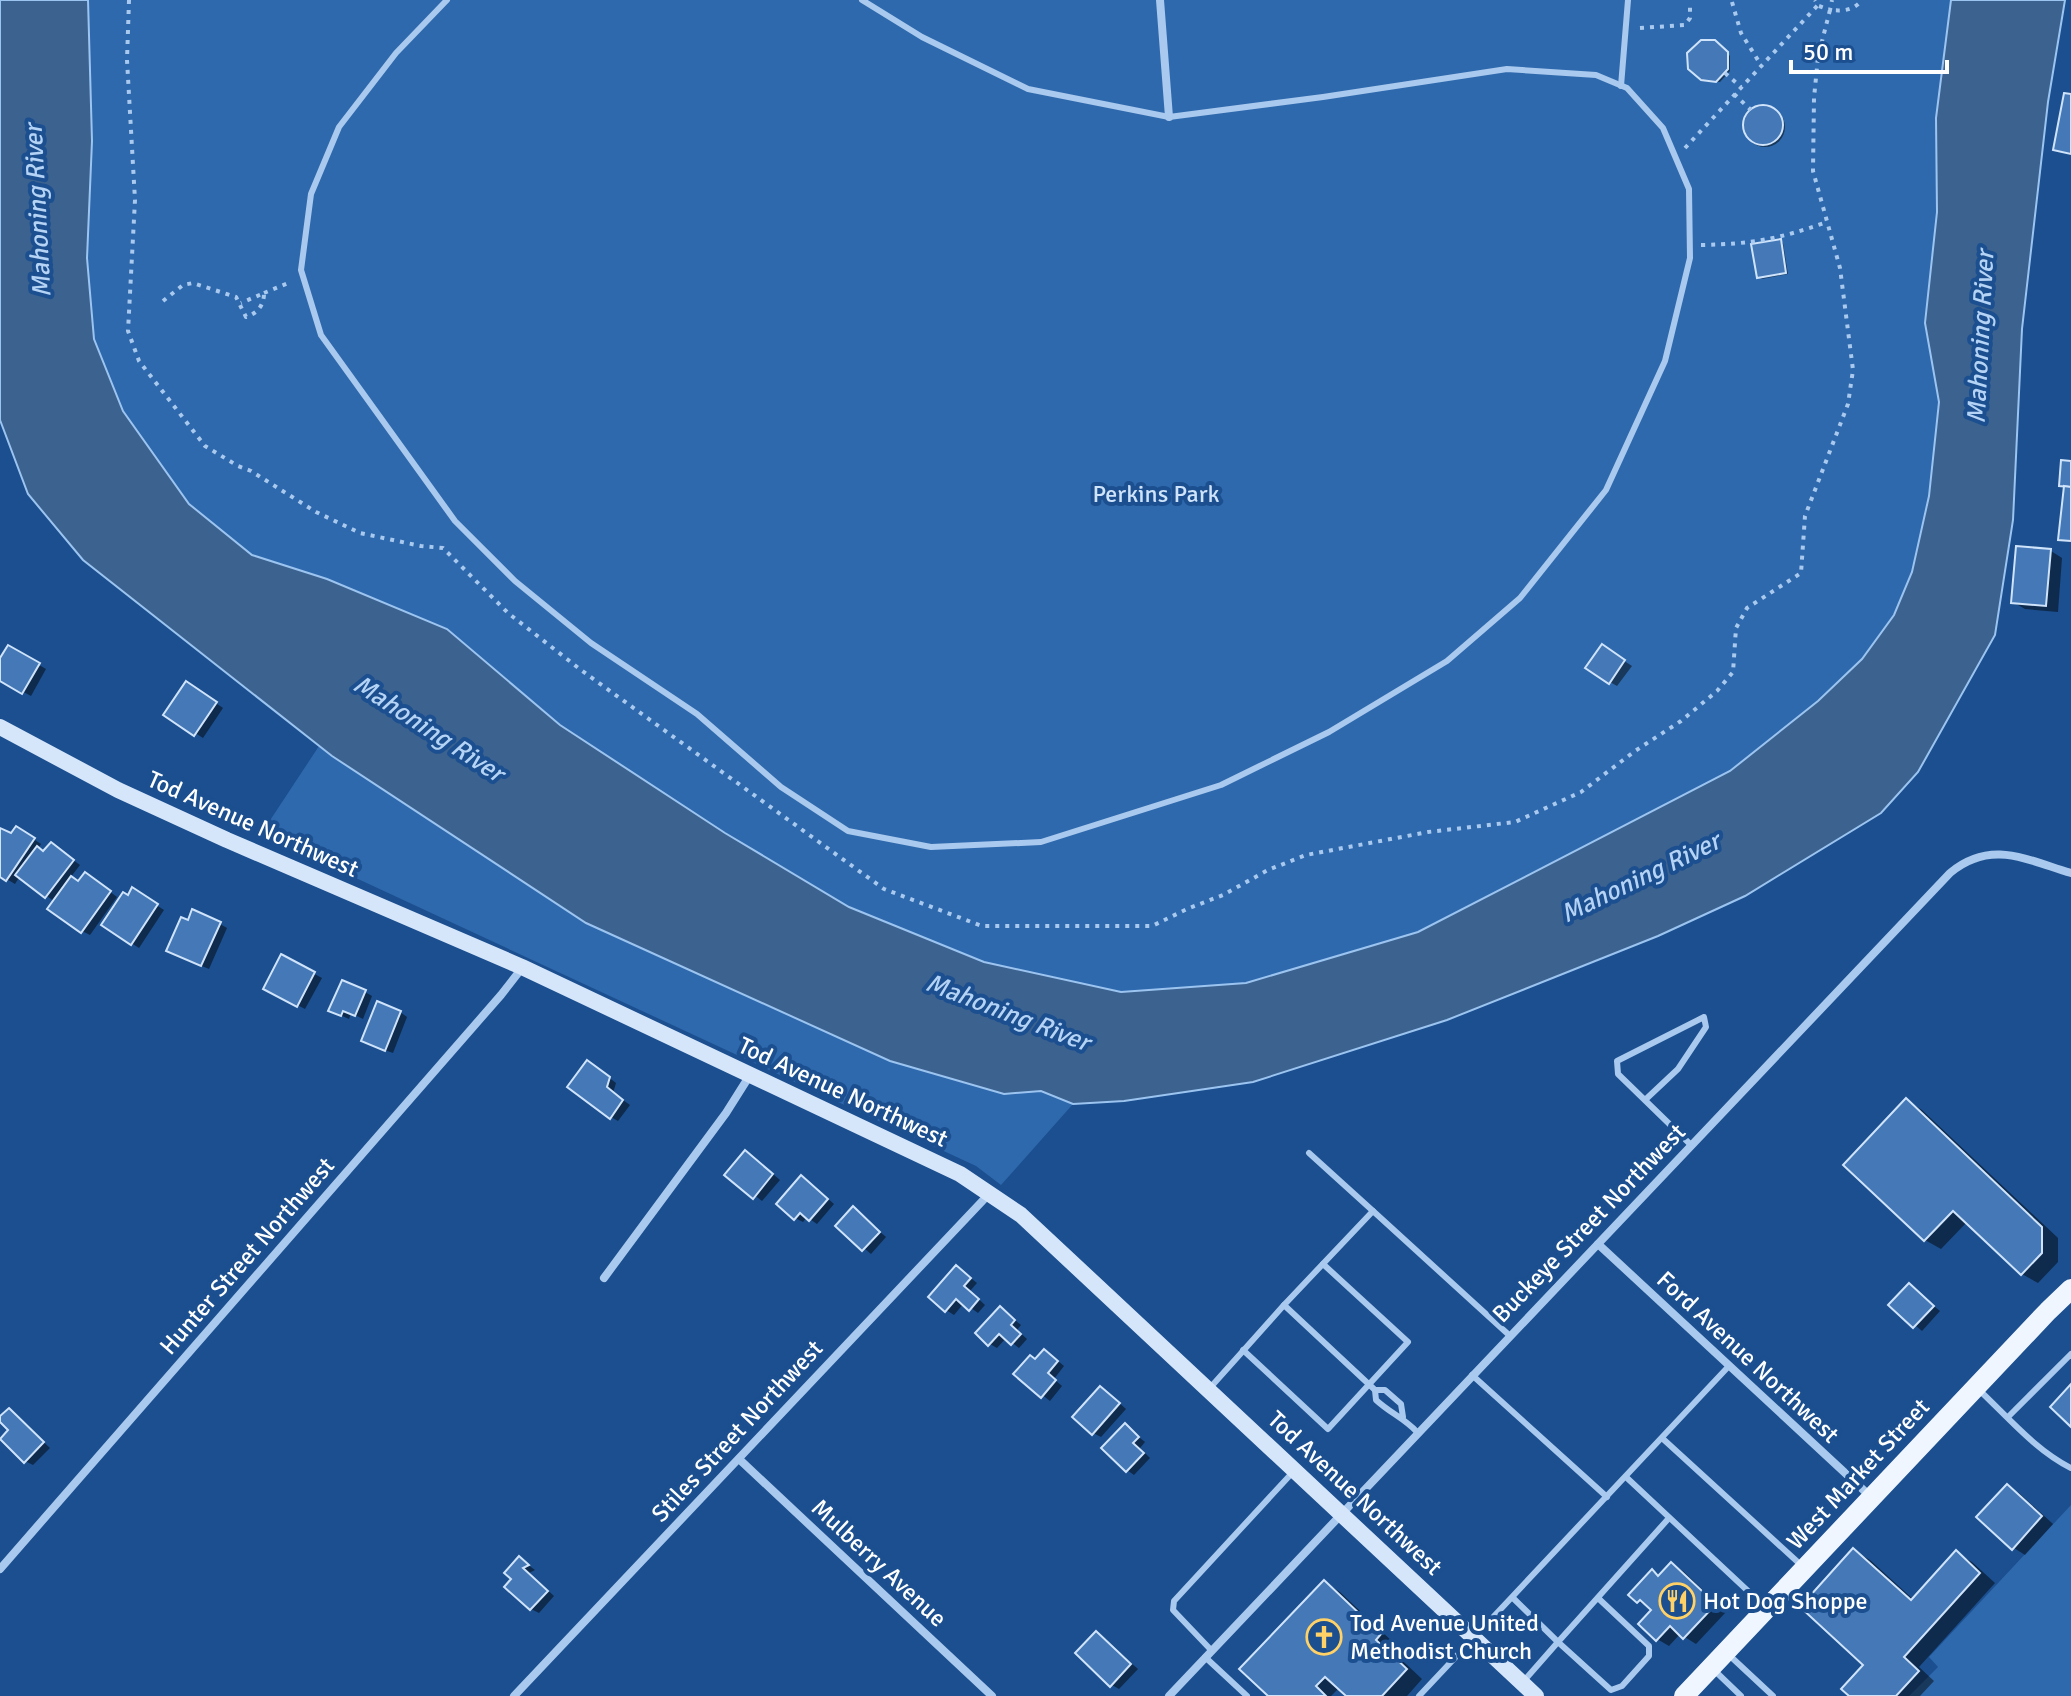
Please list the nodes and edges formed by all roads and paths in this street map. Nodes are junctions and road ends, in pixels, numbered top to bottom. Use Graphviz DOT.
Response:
graph roads {
  1 [pos="129,0"];
  2 [pos="447,0"];
  3 [pos="862,0"];
  4 [pos="1160,0"];
  5 [pos="1628,0"];
  6 [pos="1832,0"];
  7 [pos="1862,0"];
  8 [pos="1732,2"];
  9 [pos="1690,3"];
  10 [pos="1816,3"];
  11 [pos="1830,10"];
  12 [pos="1627,28"];
  13 [pos="1761,66"];
  14 [pos="1725,73"];
  15 [pos="1621,86"];
  16 [pos="1741,87"];
  17 [pos="1734,94"];
  18 [pos="1751,110"];
  19 [pos="1169,117"];
  20 [pos="1677,157"];
  21 [pos="1827,222"];
  22 [pos="1697,245"];
  23 [pos="303,277"];
  24 [pos="264,293"];
  25 [pos="163,301"];
  26 [pos="241,303"];
  27 [pos="0,727"];
  28 [pos="2071,873"];
  29 [pos="522,967"];
  30 [pos="750,1074"];
  31 [pos="1645,1100"];
  32 [pos="1691,1145"];
  33 [pos="1309,1153"];
  34 [pos="990,1194"];
  35 [pos="1373,1211"];
  36 [pos="1598,1244"];
  37 [pos="1323,1264"];
  38 [pos="604,1278"];
  39 [pos="2071,1289"];
  40 [pos="1284,1305"];
  41 [pos="1509,1335"];
  42 [pos="1243,1350"];
  43 [pos="2071,1354"];
  44 [pos="1728,1367"];
  45 [pos="1472,1375"];
  46 [pos="1372,1387"];
  47 [pos="1976,1387"];
  48 [pos="1208,1390"];
  49 [pos="1403,1417"];
  50 [pos="2008,1417"];
  51 [pos="1417,1432"];
  52 [pos="1662,1438"];
  53 [pos="739,1459"];
  54 [pos="2071,1468"];
  55 [pos="1295,1470"];
  56 [pos="1626,1477"];
  57 [pos="1607,1497"];
  58 [pos="1872,1498"];
  59 [pos="1342,1513"];
  60 [pos="1669,1518"];
  61 [pos="1804,1568"];
  62 [pos="0,1569"];
  63 [pos="1513,1598"];
  64 [pos="1598,1598"];
  65 [pos="1766,1608"];
  66 [pos="1474,1638"];
  67 [pos="1558,1642"];
  68 [pos="1725,1651"];
  69 [pos="1208,1654"];
  70 [pos="1711,1667"];
  71 [pos="1522,1683"];
  72 [pos="514,1696"];
  73 [pos="992,1696"];
  74 [pos="1169,1696"];
  75 [pos="1247,1696"];
  76 [pos="1419,1696"];
  77 [pos="1536,1696"];
  78 [pos="1684,1696"];
  79 [pos="1741,1696"];
  80 [pos="1773,1696"];
  1 -- 21 [label="path"];
  2 -- 23 [label="lane"];
  3 -- 19 [label="lane"];
  4 -- 19 [label="street"];
  5 -- 12 [label="lane"];
  6 -- 11 [label="path"];
  7 -- 11 [label="path"];
  8 -- 13 [label="path"];
  9 -- 12 [label="path"];
  10 -- 11 [label="path"];
  10 -- 13 [label="path"];
  11 -- 21 [label="path"];
  12 -- 15 [label="lane"];
  13 -- 16 [label="path"];
  14 -- 16 [label="path"];
  15 -- 19 [label="lane"];
  15 -- 20 [label="lane"];
  16 -- 17 [label="path"];
  17 -- 18 [label="path"];
  17 -- 20 [label="path"];
  20 -- 23 [label="lane"];
  21 -- 22 [label="path"];
  23 -- 24 [label="path"];
  24 -- 26 [label="path"];
  24 -- 26 [label="path"];
  25 -- 26 [label="path"];
  27 -- 29 [label="main road, Tod Avenue Northwest"];
  28 -- 32 [label="street, Buckeye Street Northwest"];
  29 -- 30 [label="main road, Tod Avenue Northwest"];
  29 -- 62 [label="street, Hunter Street Northwest"];
  30 -- 34 [label="main road, Tod Avenue Northwest"];
  30 -- 38 [label="street"];
  31 -- 31 [label="lane"];
  31 -- 32 [label="lane"];
  32 -- 36 [label="street, Buckeye Street Northwest"];
  33 -- 35 [label="lane"];
  34 -- 48 [label="main road, Tod Avenue Northwest"];
  34 -- 53 [label="street, Stiles Street Northwest"];
  35 -- 37 [label="lane"];
  35 -- 41 [label="lane"];
  36 -- 41 [label="street, Buckeye Street Northwest"];
  36 -- 44 [label="street, Ford Avenue Northwest"];
  37 -- 40 [label="lane"];
  37 -- 46 [label="lane"];
  39 -- 47 [label="main road, West Market Street"];
  40 -- 42 [label="lane"];
  40 -- 46 [label="lane"];
  41 -- 45 [label="street, Buckeye Street Northwest"];
  42 -- 46 [label="lane"];
  42 -- 48 [label="lane"];
  43 -- 50 [label="lane"];
  44 -- 52 [label="lane"];
  44 -- 58 [label="street, Ford Avenue Northwest"];
  45 -- 51 [label="street, Buckeye Street Northwest"];
  45 -- 57 [label="lane"];
  46 -- 49 [label="lane"];
  46 -- 49 [label="lane"];
  47 -- 50 [label="lane"];
  47 -- 58 [label="main road, West Market Street"];
  48 -- 55 [label="main road, Tod Avenue Northwest"];
  49 -- 51 [label="lane"];
  50 -- 54 [label="lane"];
  51 -- 59 [label="street, Buckeye Street Northwest"];
  52 -- 56 [label="lane"];
  52 -- 61 [label="lane"];
  53 -- 72 [label="street, Stiles Street Northwest"];
  53 -- 73 [label="street, Mulberry Avenue"];
  55 -- 59 [label="main road, Tod Avenue Northwest"];
  55 -- 69 [label="lane"];
  56 -- 57 [label="lane"];
  56 -- 60 [label="lane"];
  57 -- 63 [label="lane"];
  58 -- 61 [label="main road, West Market Street"];
  59 -- 66 [label="main road, Tod Avenue Northwest"];
  59 -- 69 [label="street, Buckeye Street Northwest"];
  60 -- 64 [label="lane"];
  60 -- 65 [label="lane"];
  61 -- 65 [label="main road, West Market Street"];
  63 -- 66 [label="lane"];
  63 -- 67 [label="lane"];
  64 -- 67 [label="lane"];
  64 -- 67 [label="lane"];
  65 -- 68 [label="main road, West Market Street"];
  66 -- 71 [label="main road, Tod Avenue Northwest"];
  66 -- 76 [label="lane"];
  67 -- 71 [label="lane"];
  68 -- 70 [label="main road, West Market Street"];
  68 -- 80 [label="lane"];
  69 -- 74 [label="street, Buckeye Street Northwest"];
  69 -- 75 [label="lane"];
  70 -- 78 [label="main road, West Market Street"];
  70 -- 79 [label="lane"];
  71 -- 77 [label="main road, Tod Avenue Northwest"];
}
